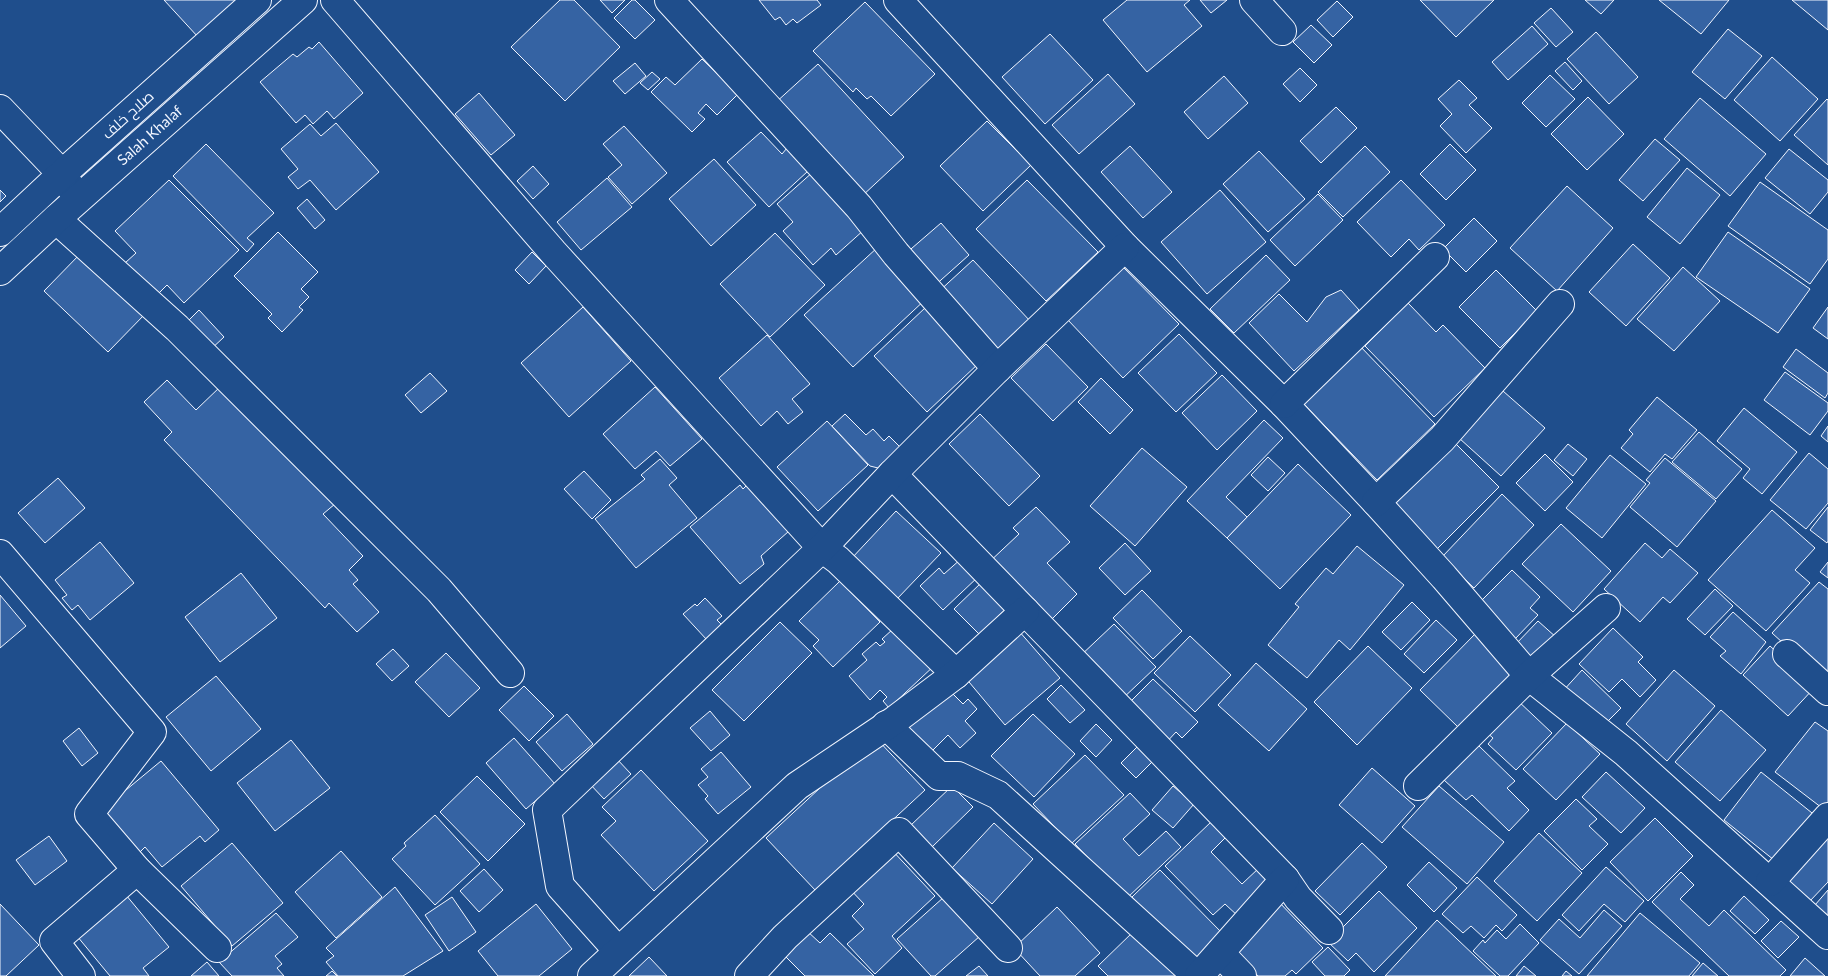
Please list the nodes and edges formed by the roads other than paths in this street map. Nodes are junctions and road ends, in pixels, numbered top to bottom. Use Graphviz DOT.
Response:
graph roads {
  1 [pos="257,0"];
  2 [pos="303,0"];
  3 [pos="335,0"];
  4 [pos="669,0"];
  5 [pos="898,0"];
  6 [pos="1254,0"];
  7 [pos="1282,31"];
  8 [pos="0,109"];
  9 [pos="62,174"];
  10 [pos="78,200"];
  11 [pos="56,219"];
  12 [pos="0,232"];
  13 [pos="1124,247"];
  14 [pos="1435,257"];
  15 [pos="0,271"];
  16 [pos="1560,304"];
  17 [pos="997,369"];
  18 [pos="1284,404"];
  19 [pos="892,474"];
  20 [pos="1376,502"];
  21 [pos="822,548"];
  22 [pos="0,554"];
  23 [pos="1606,608"];
  24 [pos="1025,611"];
  25 [pos="1787,654"];
  26 [pos="510,673"];
  27 [pos="956,674"];
  28 [pos="1529,676"];
  29 [pos="1828,691"];
  30 [pos="886,725"];
  31 [pos="1418,786"];
  32 [pos="1828,818"];
  33 [pos="137,870"];
  34 [pos="1286,879"];
  35 [pos="1770,882"];
  36 [pos="1329,930"];
  37 [pos="1828,935"];
  38 [pos="217,948"];
  39 [pos="1008,948"];
  40 [pos="618,951"];
  41 [pos="1220,953"];
  42 [pos="81,976"];
  43 [pos="592,976"];
  44 [pos="749,976"];
  45 [pos="1198,976"];
  46 [pos="1242,976"];
  1 -- 9 [label="street, صلاح خلف"];
  2 -- 10 [label="street, Salah Khalaf"];
  3 -- 21 [label="street"];
  4 -- 17 [label="street"];
  5 -- 13 [label="street"];
  6 -- 7 [label="street"];
  8 -- 9 [label="street"];
  9 -- 10 [label="street"];
  9 -- 12 [label="street, صلاح خلف"];
  10 -- 11 [label="street, Salah Khalaf"];
  11 -- 15 [label="street, Salah Khalaf"];
  11 -- 26 [label="street"];
  13 -- 17 [label="street"];
  13 -- 18 [label="street"];
  14 -- 18 [label="street"];
  16 -- 20 [label="street"];
  17 -- 19 [label="street"];
  18 -- 20 [label="street"];
  19 -- 21 [label="street"];
  19 -- 24 [label="street"];
  20 -- 28 [label="street"];
  21 -- 27 [label="street"];
  21 -- 40 [label="street"];
  22 -- 33 [label="street"];
  23 -- 28 [label="street"];
  24 -- 27 [label="street"];
  24 -- 34 [label="street"];
  25 -- 29 [label="street"];
  27 -- 30 [label="street"];
  28 -- 31 [label="street"];
  28 -- 35 [label="street"];
  30 -- 40 [label="street"];
  30 -- 45 [label="street"];
  32 -- 35 [label="street"];
  33 -- 38 [label="street"];
  33 -- 42 [label="street"];
  34 -- 36 [label="street"];
  34 -- 41 [label="street"];
  35 -- 37 [label="street"];
  39 -- 44 [label="street"];
  40 -- 43 [label="street"];
  41 -- 45 [label="street"];
  41 -- 46 [label="street"];
}
